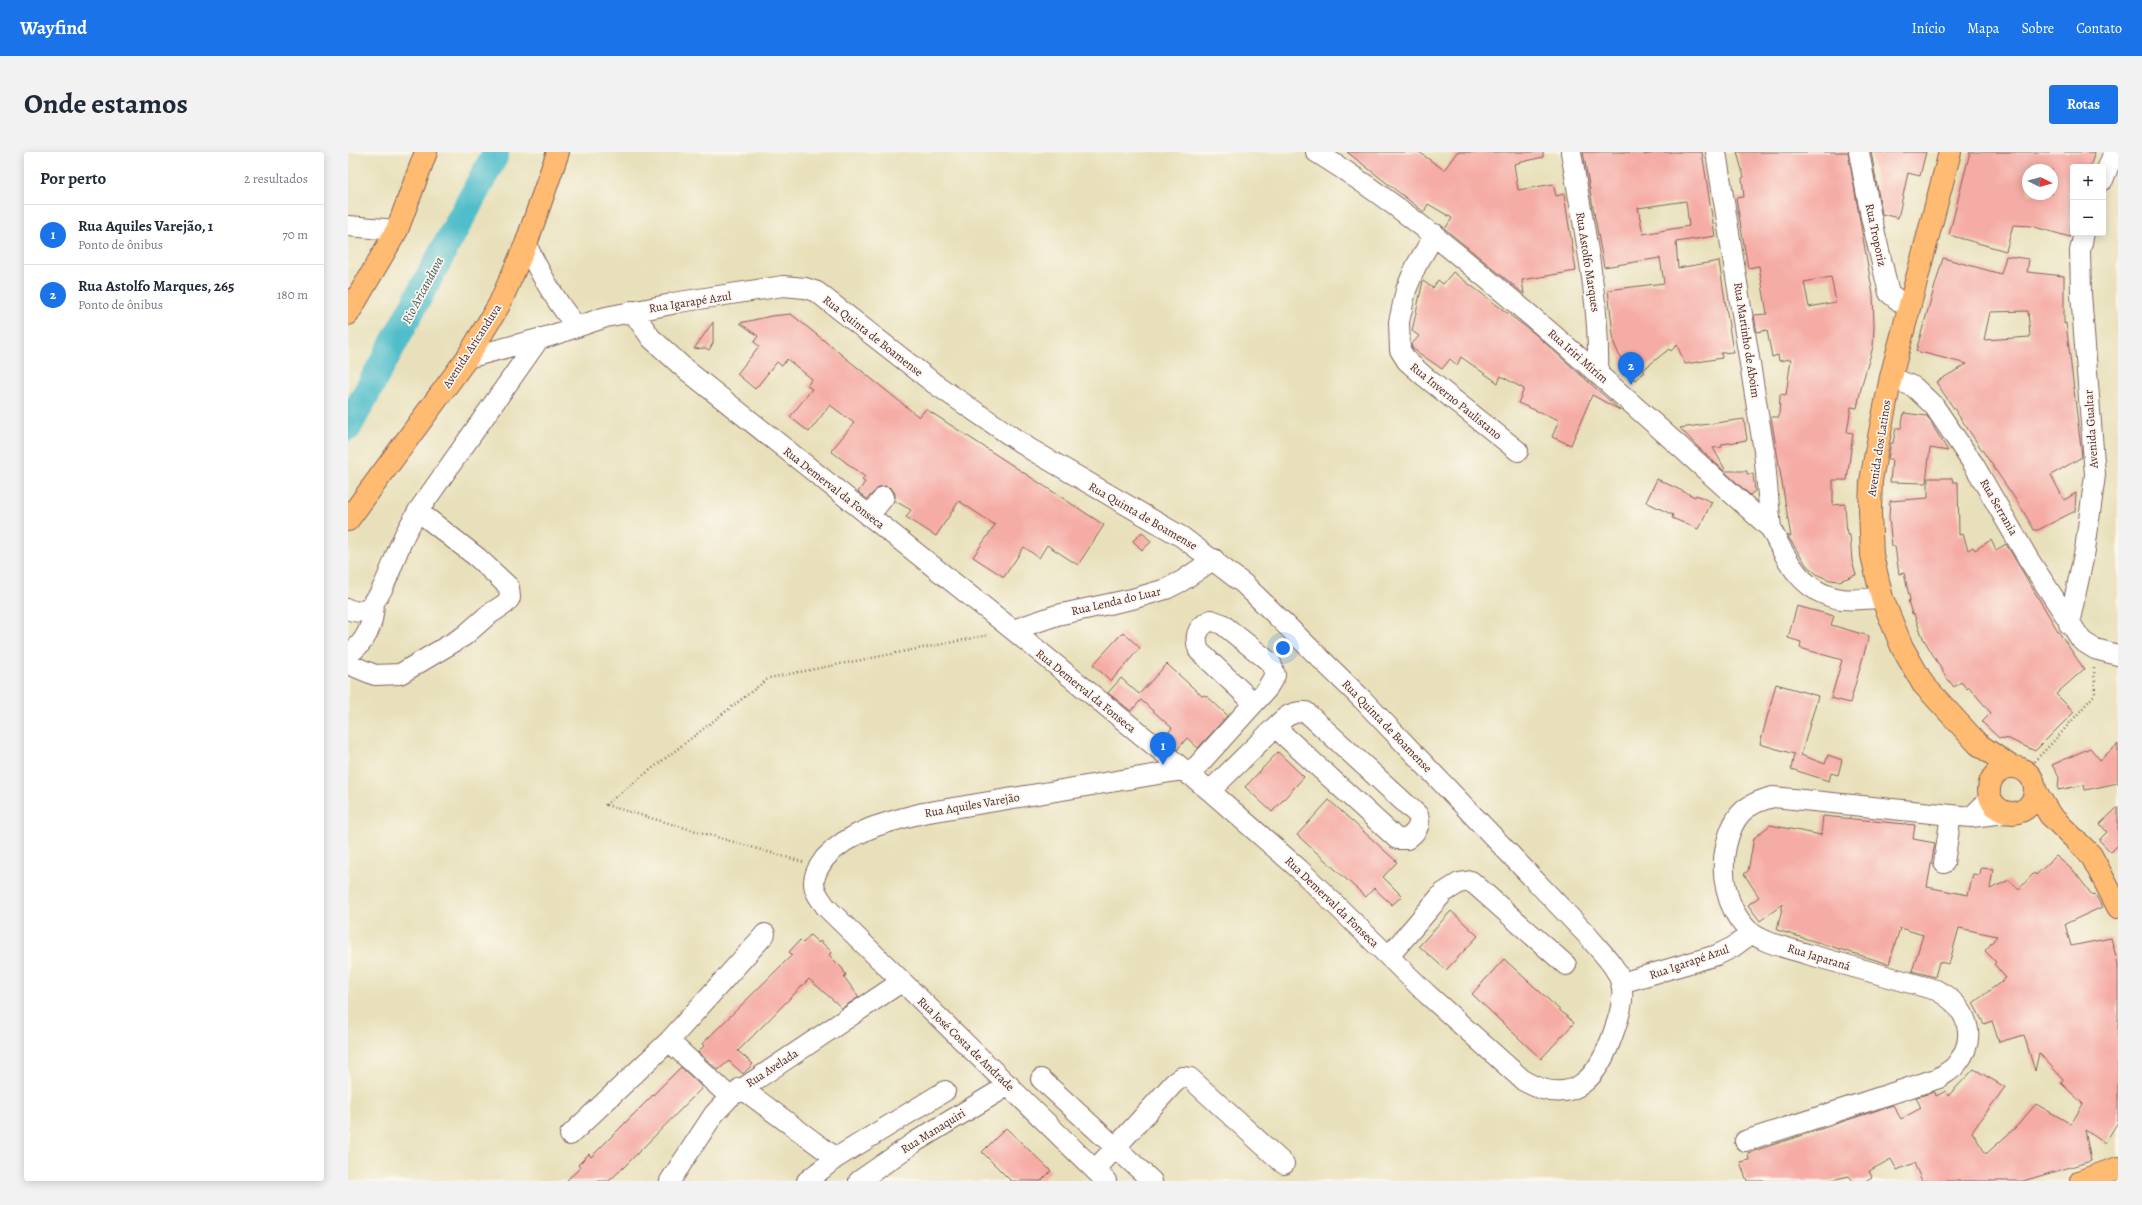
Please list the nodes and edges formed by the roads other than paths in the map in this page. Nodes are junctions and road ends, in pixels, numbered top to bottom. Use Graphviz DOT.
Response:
graph roads {
  1 [pos="426,152"];
  2 [pos="558,152"];
  3 [pos="1316,152"];
  4 [pos="1571,152"];
  5 [pos="1716,152"];
  6 [pos="1859,152"];
  7 [pos="1950,152"];
  8 [pos="2114,152"];
  9 [pos="2106,172"];
  10 [pos="348,226"];
  11 [pos="397,230"];
  12 [pos="1435,234"];
  13 [pos="2083,236"];
  14 [pos="526,244"];
  15 [pos="805,288"];
  16 [pos="1909,309"];
  17 [pos="632,311"];
  18 [pos="348,314"];
  19 [pos="576,327"];
  20 [pos="539,339"];
  21 [pos="467,358"];
  22 [pos="1598,372"];
  23 [pos="1891,377"];
  24 [pos="1518,451"];
  25 [pos="884,497"];
  26 [pos="418,511"];
  27 [pos="869,516"];
  28 [pos="348,520"];
  29 [pos="1771,529"];
  30 [pos="1214,559"];
  31 [pos="1882,598"];
  32 [pos="374,600"];
  33 [pos="348,609"];
  34 [pos="2069,624"];
  35 [pos="1013,630"];
  36 [pos="348,654"];
  37 [pos="2118,655"];
  38 [pos="348,664"];
  39 [pos="1254,704"];
  40 [pos="1275,727"];
  41 [pos="1978,744"];
  42 [pos="2017,768"];
  43 [pos="1186,772"];
  44 [pos="2035,790"];
  45 [pos="1210,791"];
  46 [pos="1989,792"];
  47 [pos="2013,813"];
  48 [pos="2050,815"];
  49 [pos="1961,816"];
  50 [pos="1944,863"];
  51 [pos="826,907"];
  52 [pos="2118,907"];
  53 [pos="1752,933"];
  54 [pos="765,934"];
  55 [pos="1389,956"];
  56 [pos="1566,965"];
  57 [pos="901,982"];
  58 [pos="1621,983"];
  59 [pos="669,1041"];
  60 [pos="1041,1079"];
  61 [pos="1009,1085"];
  62 [pos="946,1091"];
  63 [pos="736,1092"];
  64 [pos="570,1135"];
  65 [pos="1745,1141"];
  66 [pos="1116,1147"];
  67 [pos="836,1158"];
  68 [pos="1284,1164"];
  69 [pos="2118,1168"];
  70 [pos="1100,1175"];
  71 [pos="869,1178"];
  72 [pos="670,1181"];
  73 [pos="807,1181"];
  74 [pos="1152,1181"];
  75 [pos="2081,1181"];
  1 -- 11 [label="main road"];
  2 -- 14 [label="main road, Avenida Aricanduva"];
  3 -- 12 [label="street, Rua Iriri Mirim"];
  4 -- 22 [label="street, Rua Astolfo Marques"];
  5 -- 29 [label="street, Rua Martinho de Aboim"];
  6 -- 16 [label="street, Rua Troporiz"];
  7 -- 16 [label="main road, Avenida dos Latinos"];
  8 -- 9 [label="street"];
  10 -- 11 [label="street"];
  11 -- 18 [label="main road"];
  12 -- 22 [label="street, Rua Iriri Mirim"];
  12 -- 24 [label="street, Rua Inverno Paulistano"];
  13 -- 34 [label="street, Avenida Gualtar"];
  14 -- 19 [label="street"];
  14 -- 21 [label="main road, Avenida Aricanduva"];
  15 -- 17 [label="street, Rua Igarapé Azul"];
  15 -- 30 [label="street, Rua Quinta de Boamense"];
  16 -- 23 [label="main road, Avenida dos Latinos"];
  17 -- 19 [label="street, Rua Igarapé Azul"];
  17 -- 27 [label="street, Rua Demerval da Fonseca"];
  19 -- 20 [label="street, Rua Igarapé Azul"];
  20 -- 21 [label="street, Rua Igarapé Azul"];
  20 -- 26 [label="street"];
  21 -- 28 [label="main road, Avenida Aricanduva"];
  22 -- 29 [label="street, Rua Iriri Mirim"];
  23 -- 31 [label="main road, Avenida dos Latinos"];
  23 -- 34 [label="street, Rua Serrania"];
  25 -- 27 [label="street"];
  26 -- 32 [label="street"];
  26 -- 38 [label="street"];
  27 -- 35 [label="street, Rua Demerval da Fonseca"];
  29 -- 31 [label="street, Rua Iriri Mirim"];
  30 -- 35 [label="street, Rua Lenda do Luar"];
  30 -- 58 [label="street, Rua Quinta de Boamense"];
  31 -- 41 [label="main road, Avenida dos Latinos"];
  32 -- 33 [label="street"];
  32 -- 36 [label="street"];
  34 -- 37 [label="street, Rua Serrania"];
  35 -- 43 [label="street, Rua Demerval da Fonseca"];
  39 -- 43 [label="street"];
  40 -- 40 [label="street"];
  40 -- 45 [label="street"];
  41 -- 42 [label="main road, Avenida dos Latinos"];
  41 -- 46 [label="main road, Avenida dos Latinos"];
  42 -- 44 [label="main road, Avenida dos Latinos"];
  42 -- 46 [label="main road"];
  43 -- 45 [label="street, Rua Demerval da Fonseca"];
  43 -- 51 [label="street, Rua Aquiles Varejão"];
  44 -- 47 [label="main road"];
  44 -- 48 [label="main road, Avenida dos Latinos"];
  45 -- 55 [label="street, Rua Demerval da Fonseca"];
  46 -- 47 [label="main road"];
  46 -- 49 [label="street"];
  47 -- 48 [label="main road"];
  47 -- 49 [label="street, Rua Japaraná"];
  48 -- 52 [label="main road, Avenida dos Latinos"];
  49 -- 50 [label="street"];
  49 -- 53 [label="street, Rua Japaraná"];
  51 -- 57 [label="street, Rua José Costa de Andrade"];
  53 -- 58 [label="street, Rua Igarapé Azul"];
  53 -- 65 [label="street, Rua Japaraná"];
  54 -- 59 [label="street"];
  55 -- 56 [label="street"];
  55 -- 58 [label="street, Rua Demerval da Fonseca"];
  57 -- 61 [label="street, Rua José Costa de Andrade"];
  57 -- 63 [label="street, Rua Avelada"];
  59 -- 63 [label="street"];
  59 -- 64 [label="street"];
  60 -- 66 [label="street"];
  61 -- 70 [label="street, Rua José Costa de Andrade"];
  61 -- 71 [label="street, Rua Manaquiri"];
  62 -- 67 [label="street"];
  63 -- 67 [label="street"];
  63 -- 72 [label="street, Rua Avelada"];
  66 -- 68 [label="street"];
  66 -- 70 [label="street"];
  66 -- 74 [label="street"];
  67 -- 73 [label="street"];
  69 -- 75 [label="main road"];
}
